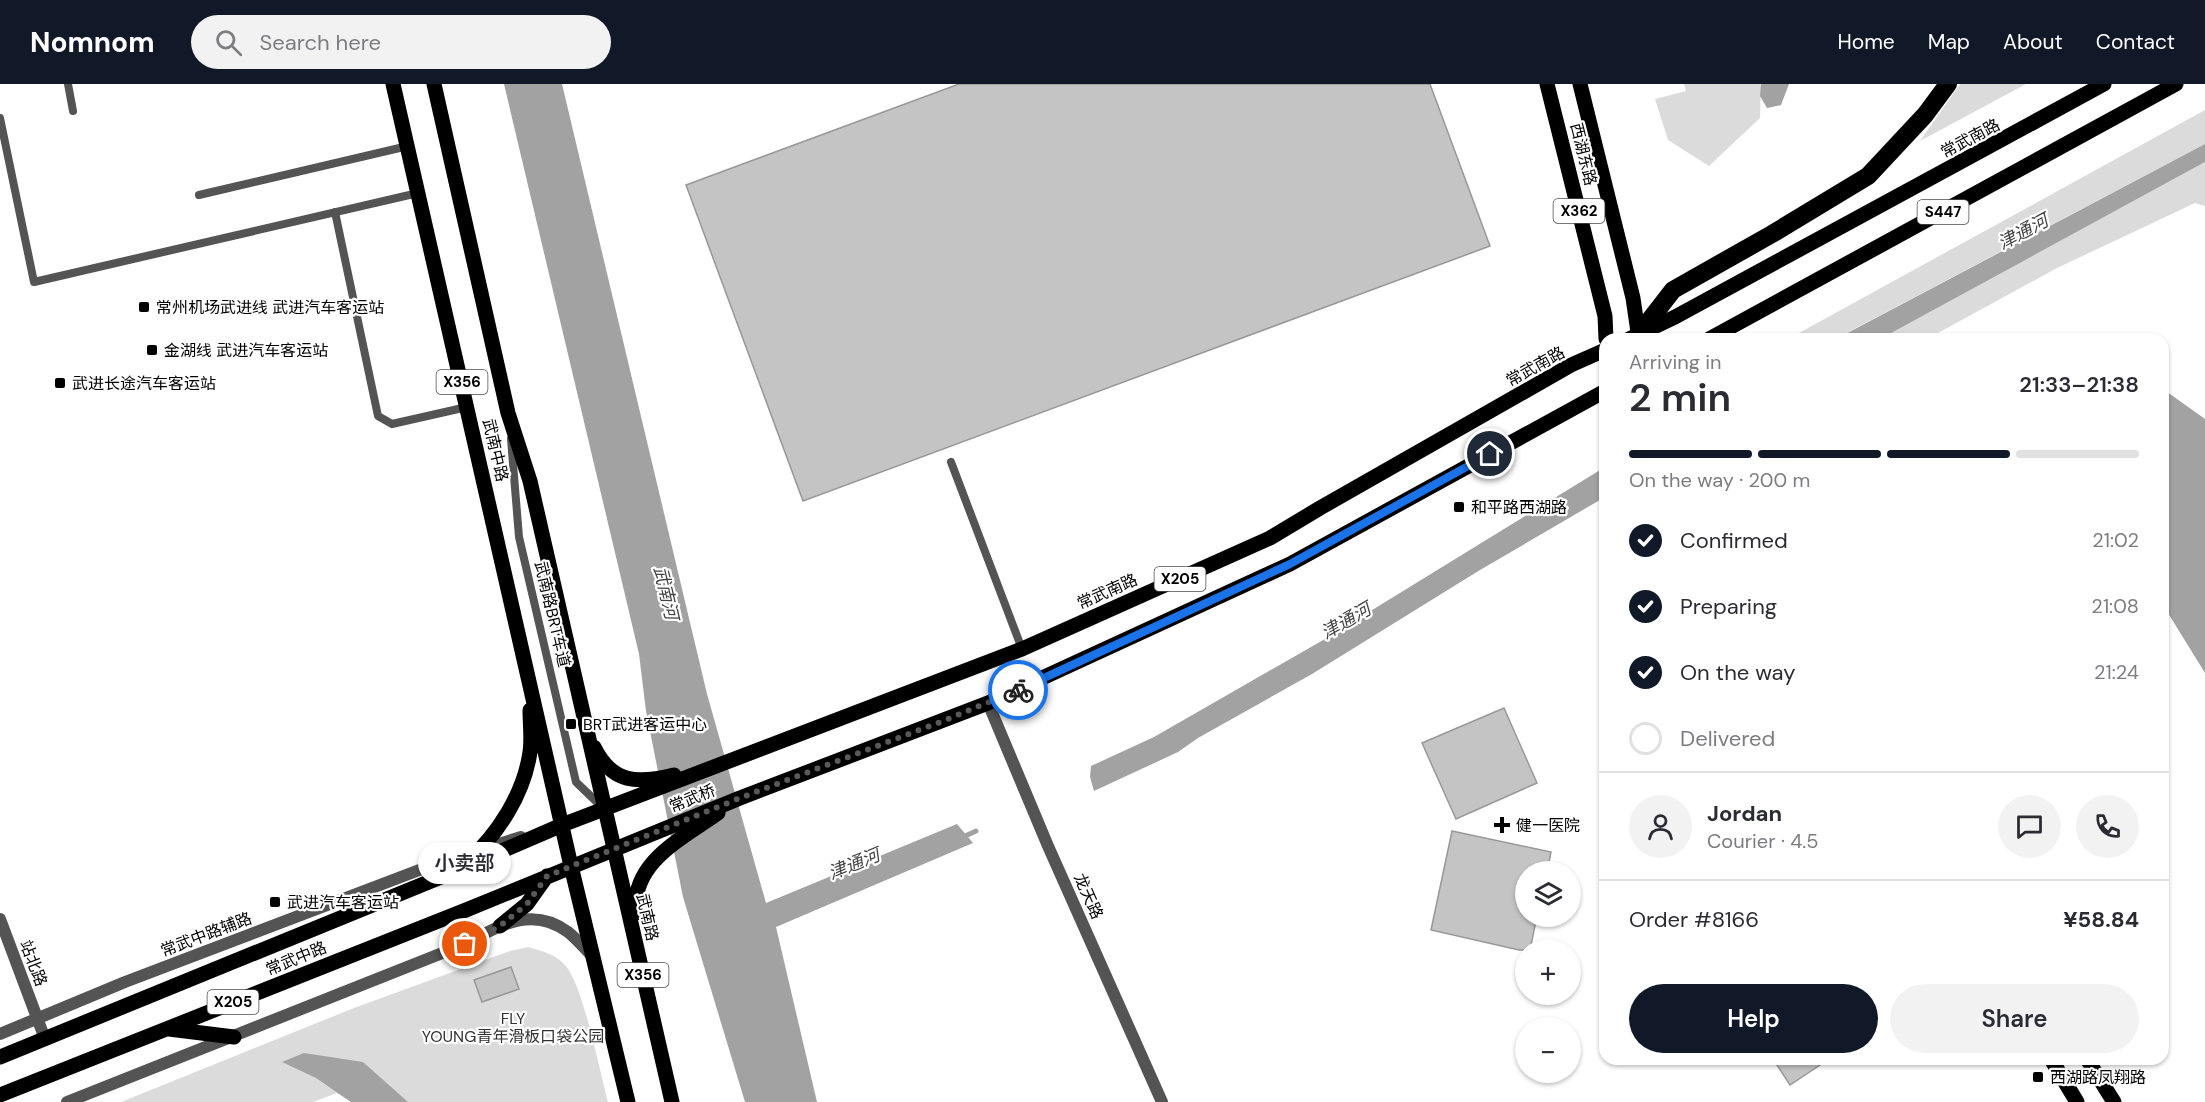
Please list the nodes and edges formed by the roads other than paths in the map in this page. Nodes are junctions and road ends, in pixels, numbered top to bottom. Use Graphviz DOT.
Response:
graph roads {
  1 [pos="68,84"];
  2 [pos="393,84"];
  3 [pos="435,84"];
  4 [pos="1547,84"];
  5 [pos="1580,84"];
  6 [pos="1948,84"];
  7 [pos="2104,84"];
  8 [pos="2176,84"];
  9 [pos="74,111"];
  10 [pos="0,118"];
  11 [pos="408,146"];
  12 [pos="418,193"];
  13 [pos="199,195"];
  14 [pos="335,212"];
  15 [pos="1606,333"];
  16 [pos="1635,333"];
  17 [pos="1639,333"];
  18 [pos="1644,333"];
  19 [pos="1720,333"];
  20 [pos="1599,353"];
  21 [pos="1599,394"];
  22 [pos="467,407"];
  23 [pos="508,412"];
  24 [pos="951,462"];
  25 [pos="1022,649"];
  26 [pos="530,680"];
  27 [pos="988,703"];
  28 [pos="586,731"];
  29 [pos="733,760"];
  30 [pos="650,787"];
  31 [pos="740,798"];
  32 [pos="604,810"];
  33 [pos="562,825"];
  34 [pos="482,848"];
  35 [pos="613,849"];
  36 [pos="571,866"];
  37 [pos="458,870"];
  38 [pos="547,876"];
  39 [pos="0,919"];
  40 [pos="500,926"];
  41 [pos="594,958"];
  42 [pos="641,968"];
  43 [pos="38,1018"];
  44 [pos="166,1029"];
  45 [pos="0,1034"];
  46 [pos="234,1036"];
  47 [pos="45,1039"];
  48 [pos="0,1057"];
  49 [pos="2055,1065"];
  50 [pos="2090,1065"];
  51 [pos="0,1095"];
  52 [pos="67,1102"];
  53 [pos="628,1102"];
  54 [pos="672,1102"];
  55 [pos="1161,1102"];
  56 [pos="2077,1102"];
  57 [pos="2114,1102"];
  1 -- 9 [label="lane"];
  2 -- 11 [label="main road, 武南中路 / X356"];
  3 -- 23 [label="main road, 武南中路 / X356"];
  4 -- 15 [label="main road, 西湖东路 / X362"];
  5 -- 16 [label="main road, 西湖东路 / X362"];
  6 -- 17 [label="highway"];
  7 -- 18 [label="main road, 常武南路 / S447"];
  8 -- 19 [label="main road, S447"];
  10 -- 14 [label="lane"];
  11 -- 12 [label="main road, 武南中路 / X356"];
  11 -- 13 [label="lane"];
  12 -- 14 [label="lane"];
  12 -- 22 [label="main road, 武南中路 / X356"];
  14 -- 22 [label="lane"];
  20 -- 25 [label="main road, 常武南路 / X205"];
  21 -- 27 [label="main road, X205"];
  22 -- 26 [label="main road, 武南中路 / X356"];
  23 -- 28 [label="main road, 武南中路 / X356"];
  23 -- 32 [label="lane, 武南路BRT车道"];
  24 -- 25 [label="lane"];
  25 -- 29 [label="main road, 常武南路 / X205"];
  26 -- 33 [label="main road, 武南中路 / X356"];
  26 -- 34 [label="main road"];
  27 -- 31 [label="main road, X205"];
  27 -- 55 [label="street, 龙天路"];
  28 -- 30 [label="main road"];
  28 -- 32 [label="main road, 武南中路 / X356"];
  29 -- 30 [label="main road, 常武桥 / X205"];
  30 -- 32 [label="main road, X205"];
  31 -- 35 [label="main road, 常武桥 / X205"];
  31 -- 42 [label="main road"];
  32 -- 33 [label="main road, X205"];
  32 -- 35 [label="main road, 武南路 / X356"];
  33 -- 34 [label="street, 常武中路辅路"];
  33 -- 36 [label="main road, X356"];
  33 -- 37 [label="main road, 常武中路 / X205"];
  34 -- 37 [label="main road"];
  34 -- 43 [label="street, 常武中路辅路"];
  35 -- 36 [label="main road, X205"];
  35 -- 42 [label="main road, 武南路 / X356"];
  36 -- 38 [label="main road, 常武中路 / X205"];
  36 -- 41 [label="main road, X356"];
  37 -- 47 [label="main road, 常武中路 / X205"];
  38 -- 40 [label="main road"];
  38 -- 44 [label="main road, 常武中路 / X205"];
  39 -- 43 [label="street, 站北路"];
  40 -- 41 [label="street"];
  40 -- 46 [label="street"];
  41 -- 53 [label="main road, X356"];
  42 -- 54 [label="main road, 武南路 / X356"];
  43 -- 45 [label="street, 常武中路辅路"];
  43 -- 47 [label="street, 站北路"];
  44 -- 46 [label="main road"];
  44 -- 51 [label="main road, 常武中路 / X205"];
  46 -- 52 [label="street"];
  47 -- 48 [label="main road, 常武中路 / X205"];
  49 -- 56 [label="main road"];
  50 -- 57 [label="main road"];
}
